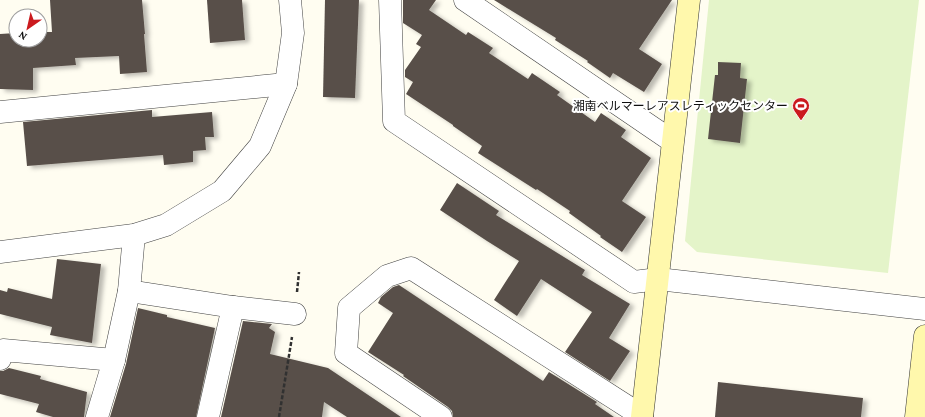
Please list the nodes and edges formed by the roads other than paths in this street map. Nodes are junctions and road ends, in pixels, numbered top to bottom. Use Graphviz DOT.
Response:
graph roads {
  1 [pos="290,0"];
  2 [pos="390,0"];
  3 [pos="465,0"];
  4 [pos="688,0"];
  5 [pos="286,84"];
  6 [pos="0,112"];
  7 [pos="672,141"];
  8 [pos="134,235"];
  9 [pos="0,252"];
  10 [pos="658,279"];
  11 [pos="129,291"];
  12 [pos="233,307"];
  13 [pos="925,309"];
  14 [pos="295,314"];
  15 [pos="925,336"];
  16 [pos="0,359"];
  17 [pos="114,360"];
  18 [pos="642,416"];
  19 [pos="97,417"];
  20 [pos="208,417"];
  21 [pos="441,417"];
  22 [pos="916,417"];
  1 -- 5 [label="street"];
  2 -- 10 [label="street"];
  3 -- 7 [label="street"];
  4 -- 7 [label="street"];
  5 -- 6 [label="street"];
  5 -- 8 [label="street"];
  7 -- 10 [label="street"];
  8 -- 9 [label="street"];
  8 -- 11 [label="street"];
  10 -- 13 [label="street"];
  10 -- 18 [label="street"];
  11 -- 12 [label="street"];
  11 -- 17 [label="street"];
  12 -- 14 [label="street"];
  12 -- 20 [label="street"];
  15 -- 22 [label="street"];
  16 -- 17 [label="street"];
  17 -- 19 [label="street"];
  18 -- 21 [label="street"];
}
